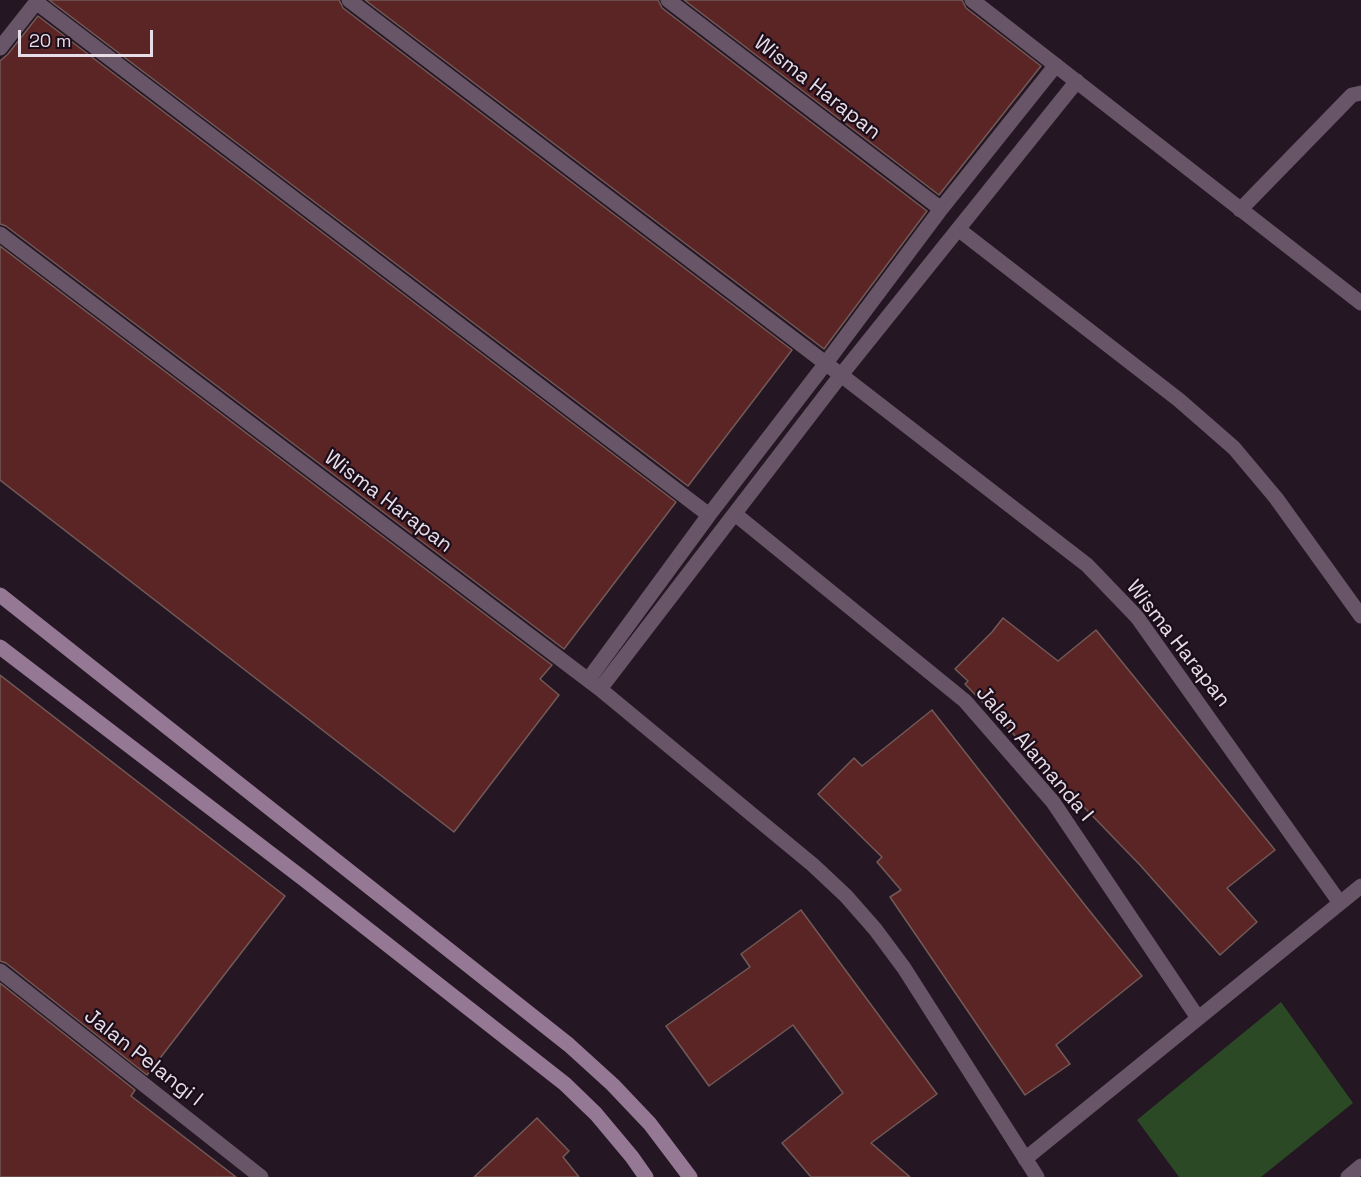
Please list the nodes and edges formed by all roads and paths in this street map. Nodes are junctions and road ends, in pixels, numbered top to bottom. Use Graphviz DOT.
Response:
graph roads {
  1 [pos="349,0"];
  2 [pos="668,0"];
  3 [pos="972,0"];
  4 [pos="37,1"];
  5 [pos="0,48"];
  6 [pos="1056,65"];
  7 [pos="1077,81"];
  8 [pos="1361,93"];
  9 [pos="941,209"];
  10 [pos="1240,210"];
  11 [pos="958,230"];
  12 [pos="0,234"];
  13 [pos="1360,304"];
  14 [pos="825,363"];
  15 [pos="841,375"];
  16 [pos="735,514"];
  17 [pos="709,515"];
  18 [pos="0,595"];
  19 [pos="1361,616"];
  20 [pos="0,647"];
  21 [pos="594,684"];
  22 [pos="1361,886"];
  23 [pos="1340,903"];
  24 [pos="0,970"];
  25 [pos="1198,1018"];
  26 [pos="1025,1159"];
  27 [pos="1361,1167"];
  28 [pos="261,1177"];
  29 [pos="646,1177"];
  30 [pos="690,1177"];
  31 [pos="1037,1177"];
  32 [pos="1348,1177"];
  1 -- 14 [label="street, Wisma Harapan"];
  2 -- 9 [label="street, Wisma Harapan"];
  3 -- 6 [label="street"];
  4 -- 5 [label="street"];
  4 -- 17 [label="street"];
  6 -- 7 [label="street"];
  6 -- 9 [label="street"];
  7 -- 10 [label="street"];
  7 -- 11 [label="street"];
  8 -- 10 [label="street"];
  9 -- 14 [label="street"];
  10 -- 13 [label="street"];
  11 -- 15 [label="street"];
  11 -- 19 [label="street"];
  12 -- 21 [label="street, Wisma Harapan"];
  14 -- 15 [label="street, Wisma Harapan"];
  14 -- 17 [label="street"];
  15 -- 16 [label="street"];
  15 -- 23 [label="street, Wisma Harapan"];
  16 -- 21 [label="street"];
  16 -- 25 [label="street, Jalan Alamanda I"];
  17 -- 21 [label="street"];
  18 -- 30 [label="main road"];
  20 -- 29 [label="main road"];
  21 -- 26 [label="street, Wisma Harapan"];
  22 -- 23 [label="street"];
  23 -- 25 [label="street"];
  24 -- 28 [label="street, Jalan Pelangi I"];
  25 -- 26 [label="street"];
  26 -- 31 [label="street, Wisma Harapan"];
  27 -- 32 [label="street"];
}
